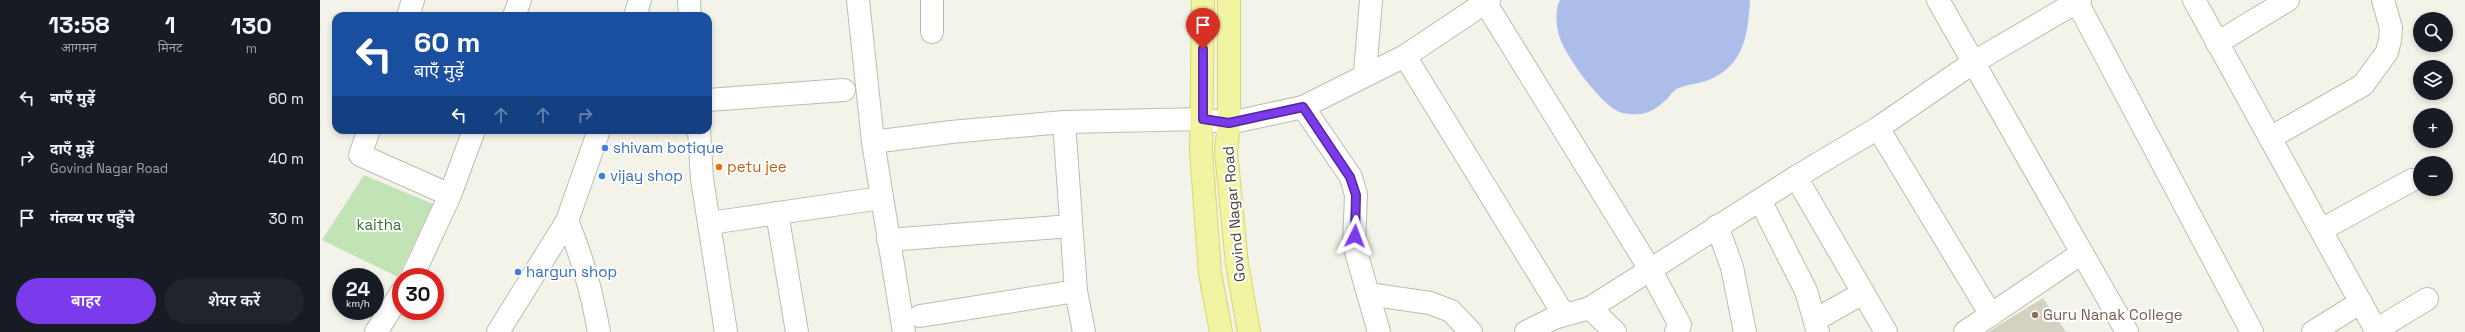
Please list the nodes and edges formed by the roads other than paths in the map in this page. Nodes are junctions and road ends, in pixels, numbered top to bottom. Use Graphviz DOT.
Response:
graph roads {
  1 [pos="413,0"];
  2 [pos="520,0"];
  3 [pos="640,0"];
  4 [pos="689,0"];
  5 [pos="858,0"];
  6 [pos="932,0"];
  7 [pos="1203,0"];
  8 [pos="1228,0"];
  9 [pos="1371,0"];
  10 [pos="1938,0"];
  11 [pos="2194,0"];
  12 [pos="2288,0"];
  13 [pos="2383,0"];
  14 [pos="1485,1"];
  15 [pos="2078,1"];
  16 [pos="409,12"];
  17 [pos="516,12"];
  18 [pos="636,12"];
  19 [pos="690,12"];
  20 [pos="932,32"];
  21 [pos="2217,43"];
  22 [pos="1405,56"];
  23 [pos="1974,62"];
  24 [pos="1365,74"];
  25 [pos="844,90"];
  26 [pos="712,100"];
  27 [pos="1303,107"];
  28 [pos="1203,119"];
  29 [pos="1064,122"];
  30 [pos="1229,123"];
  31 [pos="1878,128"];
  32 [pos="368,134"];
  33 [pos="473,134"];
  34 [pos="598,134"];
  35 [pos="699,134"];
  36 [pos="2270,138"];
  37 [pos="872,142"];
  38 [pos="1796,177"];
  39 [pos="2412,180"];
  40 [pos="450,195"];
  41 [pos="882,198"];
  42 [pos="1760,200"];
  43 [pos="776,213"];
  44 [pos="567,221"];
  45 [pos="710,223"];
  46 [pos="1070,226"];
  47 [pos="1718,226"];
  48 [pos="2321,230"];
  49 [pos="888,240"];
  50 [pos="2082,253"];
  51 [pos="416,268"];
  52 [pos="1651,271"];
  53 [pos="1076,291"];
  54 [pos="1864,293"];
  55 [pos="1368,294"];
  56 [pos="2427,299"];
  57 [pos="2361,302"];
  58 [pos="392,307"];
  59 [pos="1991,315"];
  60 [pos="920,316"];
  61 [pos="1576,317"];
  62 [pos="1817,326"];
  63 [pos="2377,331"];
  64 [pos="376,332"];
  65 [pos="498,332"];
  66 [pos="599,332"];
  67 [pos="726,332"];
  68 [pos="796,332"];
  69 [pos="904,332"];
  70 [pos="1084,332"];
  71 [pos="1221,332"];
  72 [pos="1248,332"];
  73 [pos="1379,332"];
  74 [pos="1471,332"];
  75 [pos="1526,332"];
  76 [pos="1615,332"];
  77 [pos="1676,332"];
  78 [pos="1745,332"];
  79 [pos="1886,332"];
  80 [pos="1965,332"];
  81 [pos="2127,332"];
  82 [pos="2252,332"];
  83 [pos="2313,332"];
  1 -- 16 [label="street"];
  2 -- 17 [label="street"];
  3 -- 18 [label="street"];
  4 -- 19 [label="street"];
  5 -- 37 [label="street"];
  6 -- 20 [label="street"];
  7 -- 28 [label="main road, Govind Nagar Road"];
  8 -- 30 [label="main road, Govind Nagar Road"];
  9 -- 24 [label="street"];
  10 -- 23 [label="street"];
  11 -- 21 [label="street"];
  12 -- 21 [label="street"];
  13 -- 36 [label="street"];
  14 -- 22 [label="street"];
  14 -- 52 [label="street"];
  15 -- 23 [label="street"];
  15 -- 82 [label="street"];
  21 -- 36 [label="street"];
  22 -- 24 [label="street"];
  22 -- 61 [label="street"];
  23 -- 31 [label="street"];
  23 -- 50 [label="street"];
  24 -- 27 [label="street"];
  25 -- 26 [label="street"];
  27 -- 30 [label="street"];
  27 -- 55 [label="street"];
  28 -- 29 [label="street"];
  28 -- 30 [label="street"];
  28 -- 71 [label="main road, Govind Nagar Road"];
  29 -- 37 [label="street"];
  29 -- 46 [label="street"];
  30 -- 72 [label="main road, Govind Nagar Road"];
  31 -- 38 [label="street"];
  31 -- 59 [label="street"];
  32 -- 40 [label="street"];
  33 -- 40 [label="street"];
  34 -- 44 [label="street"];
  35 -- 45 [label="street"];
  36 -- 48 [label="street"];
  37 -- 41 [label="street"];
  38 -- 42 [label="street"];
  38 -- 54 [label="street"];
  39 -- 48 [label="street"];
  40 -- 51 [label="street"];
  41 -- 43 [label="street"];
  41 -- 49 [label="street"];
  42 -- 47 [label="street"];
  42 -- 62 [label="street"];
  43 -- 45 [label="street"];
  43 -- 68 [label="street"];
  44 -- 65 [label="street"];
  44 -- 66 [label="street"];
  45 -- 67 [label="street"];
  46 -- 49 [label="street"];
  46 -- 53 [label="street"];
  47 -- 52 [label="street"];
  47 -- 78 [label="street"];
  48 -- 57 [label="street"];
  49 -- 69 [label="street"];
  50 -- 59 [label="street"];
  50 -- 81 [label="street"];
  52 -- 61 [label="street"];
  52 -- 77 [label="street"];
  53 -- 60 [label="street"];
  53 -- 70 [label="street"];
  54 -- 62 [label="street"];
  54 -- 79 [label="street"];
  55 -- 73 [label="street"];
  55 -- 74 [label="street"];
  56 -- 63 [label="street"];
  57 -- 63 [label="street"];
  57 -- 83 [label="street"];
  58 -- 64 [label="street"];
  59 -- 80 [label="street"];
  61 -- 75 [label="street"];
  61 -- 76 [label="street"];
}
